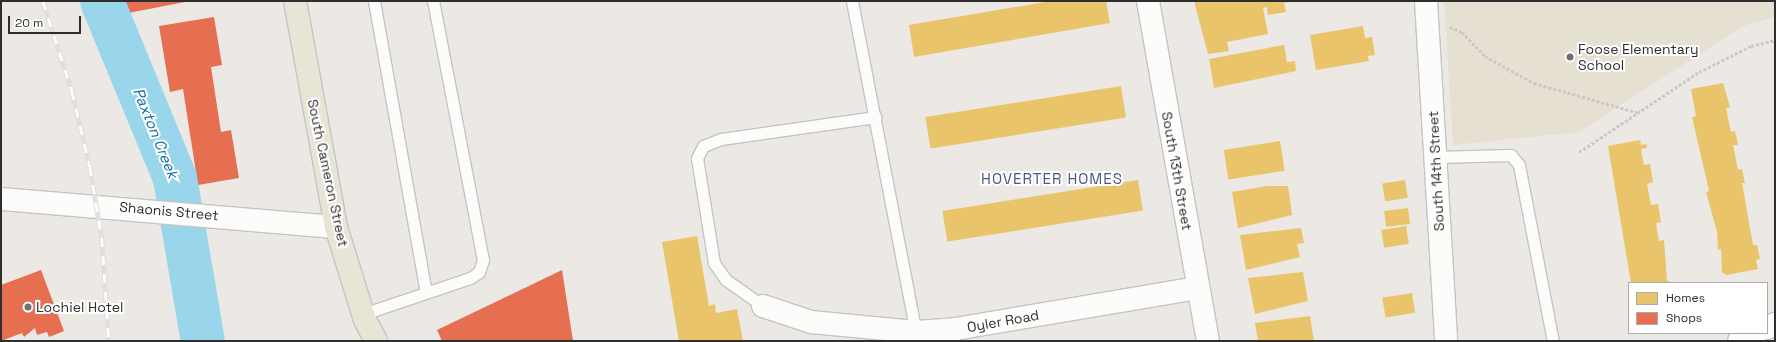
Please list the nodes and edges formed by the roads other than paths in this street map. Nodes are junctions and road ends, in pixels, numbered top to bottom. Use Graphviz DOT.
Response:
graph roads {
  1 [pos="295,1"];
  2 [pos="374,1"];
  3 [pos="433,1"];
  4 [pos="852,1"];
  5 [pos="1148,1"];
  6 [pos="1426,8"];
  7 [pos="875,117"];
  8 [pos="1435,157"];
  9 [pos="1,199"];
  10 [pos="336,227"];
  11 [pos="1197,288"];
  12 [pos="426,292"];
  13 [pos="763,306"];
  14 [pos="363,314"];
  15 [pos="916,332"];
  16 [pos="1754,334"];
  17 [pos="376,341"];
  18 [pos="1208,341"];
  19 [pos="1446,341"];
  20 [pos="1553,341"];
  21 [pos="1739,341"];
  1 -- 10 [label="main road, South Cameron Street"];
  2 -- 12 [label="lane"];
  3 -- 12 [label="lane"];
  4 -- 7 [label="lane"];
  5 -- 11 [label="street, South 13th Street"];
  6 -- 8 [label="street, South 14th Street"];
  7 -- 13 [label="lane"];
  7 -- 15 [label="lane"];
  8 -- 19 [label="street, South 14th Street"];
  8 -- 20 [label="lane"];
  9 -- 10 [label="street, Shaonis Street"];
  10 -- 14 [label="main road, South Cameron Street"];
  11 -- 15 [label="street, Oyler Road"];
  11 -- 18 [label="street, South 13th Street"];
  12 -- 14 [label="lane"];
  13 -- 15 [label="street, Oyler Road"];
  14 -- 17 [label="main road, South Cameron Street"];
  16 -- 21 [label="street"];
}
